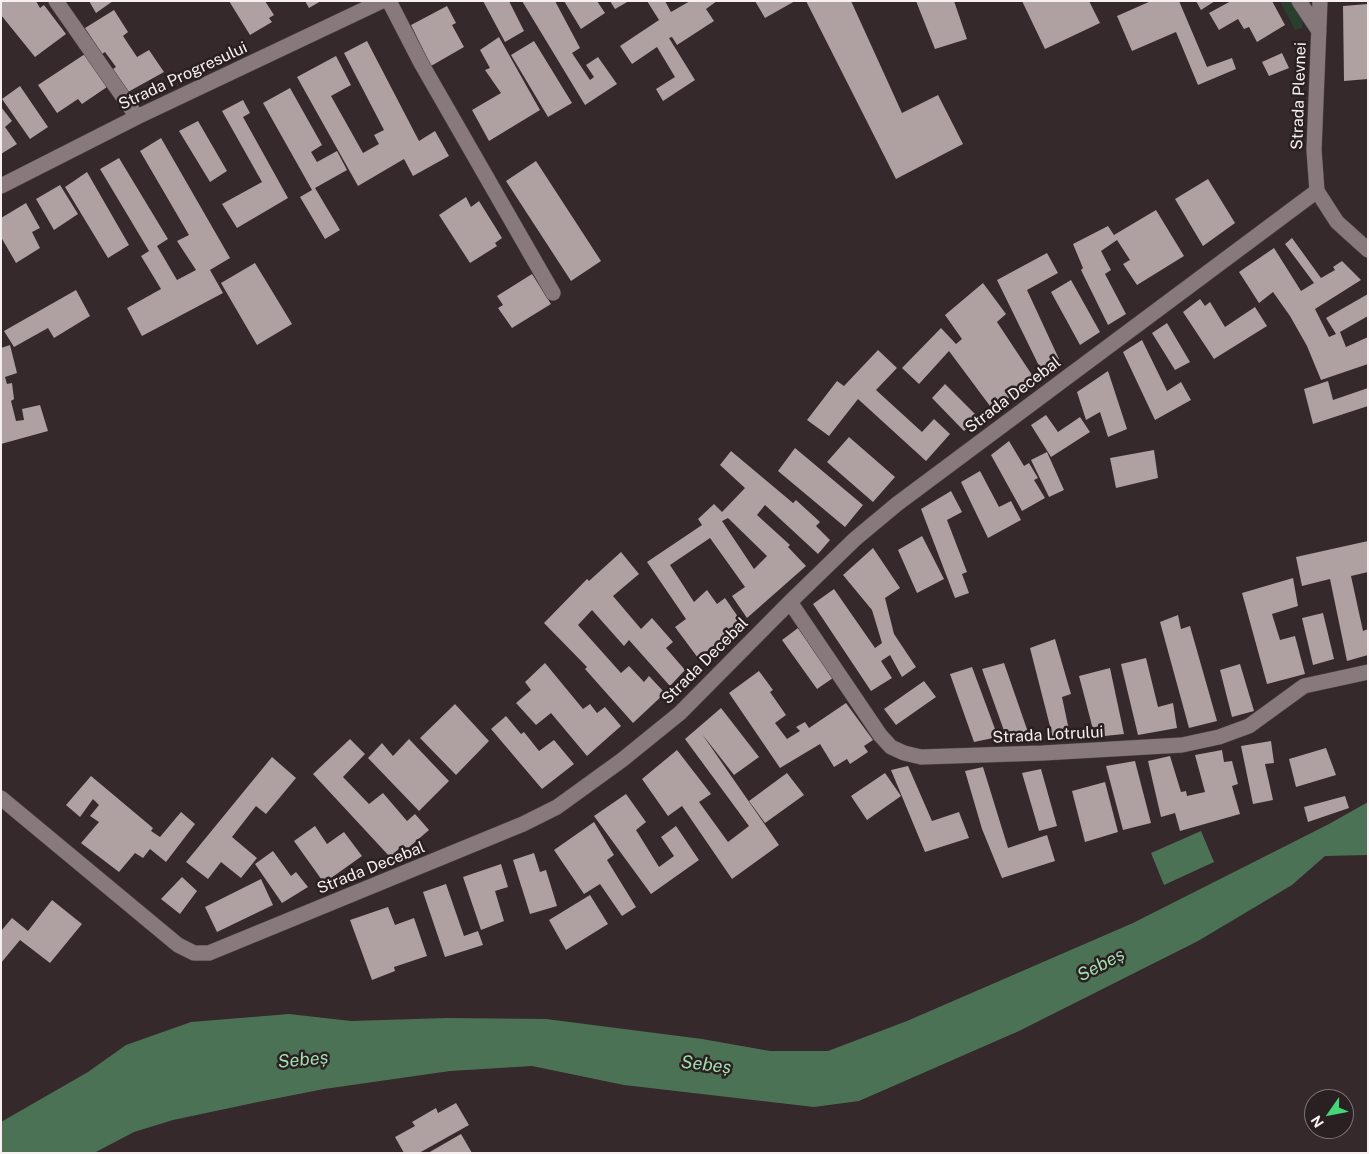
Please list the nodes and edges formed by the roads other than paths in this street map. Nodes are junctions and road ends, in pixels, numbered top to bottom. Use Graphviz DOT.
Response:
graph roads {
  1 [pos="56,1"];
  2 [pos="382,1"];
  3 [pos="389,1"];
  4 [pos="1299,1"];
  5 [pos="1320,1"];
  6 [pos="1319,31"];
  7 [pos="137,117"];
  8 [pos="1,186"];
  9 [pos="1317,191"];
  10 [pos="1368,250"];
  11 [pos="553,293"];
  12 [pos="790,602"];
  13 [pos="1368,672"];
  14 [pos="1,798"];
  1 -- 7 [label="street"];
  2 -- 7 [label="street, Strada Progresului"];
  3 -- 11 [label="street"];
  4 -- 6 [label="street"];
  5 -- 6 [label="street, Strada Plevnei"];
  6 -- 9 [label="street, Strada Plevnei"];
  7 -- 8 [label="street, Strada Progresului"];
  9 -- 10 [label="street"];
  9 -- 12 [label="street, Strada Decebal"];
  12 -- 13 [label="street, Strada Lotrului"];
  12 -- 14 [label="street, Strada Decebal"];
}
